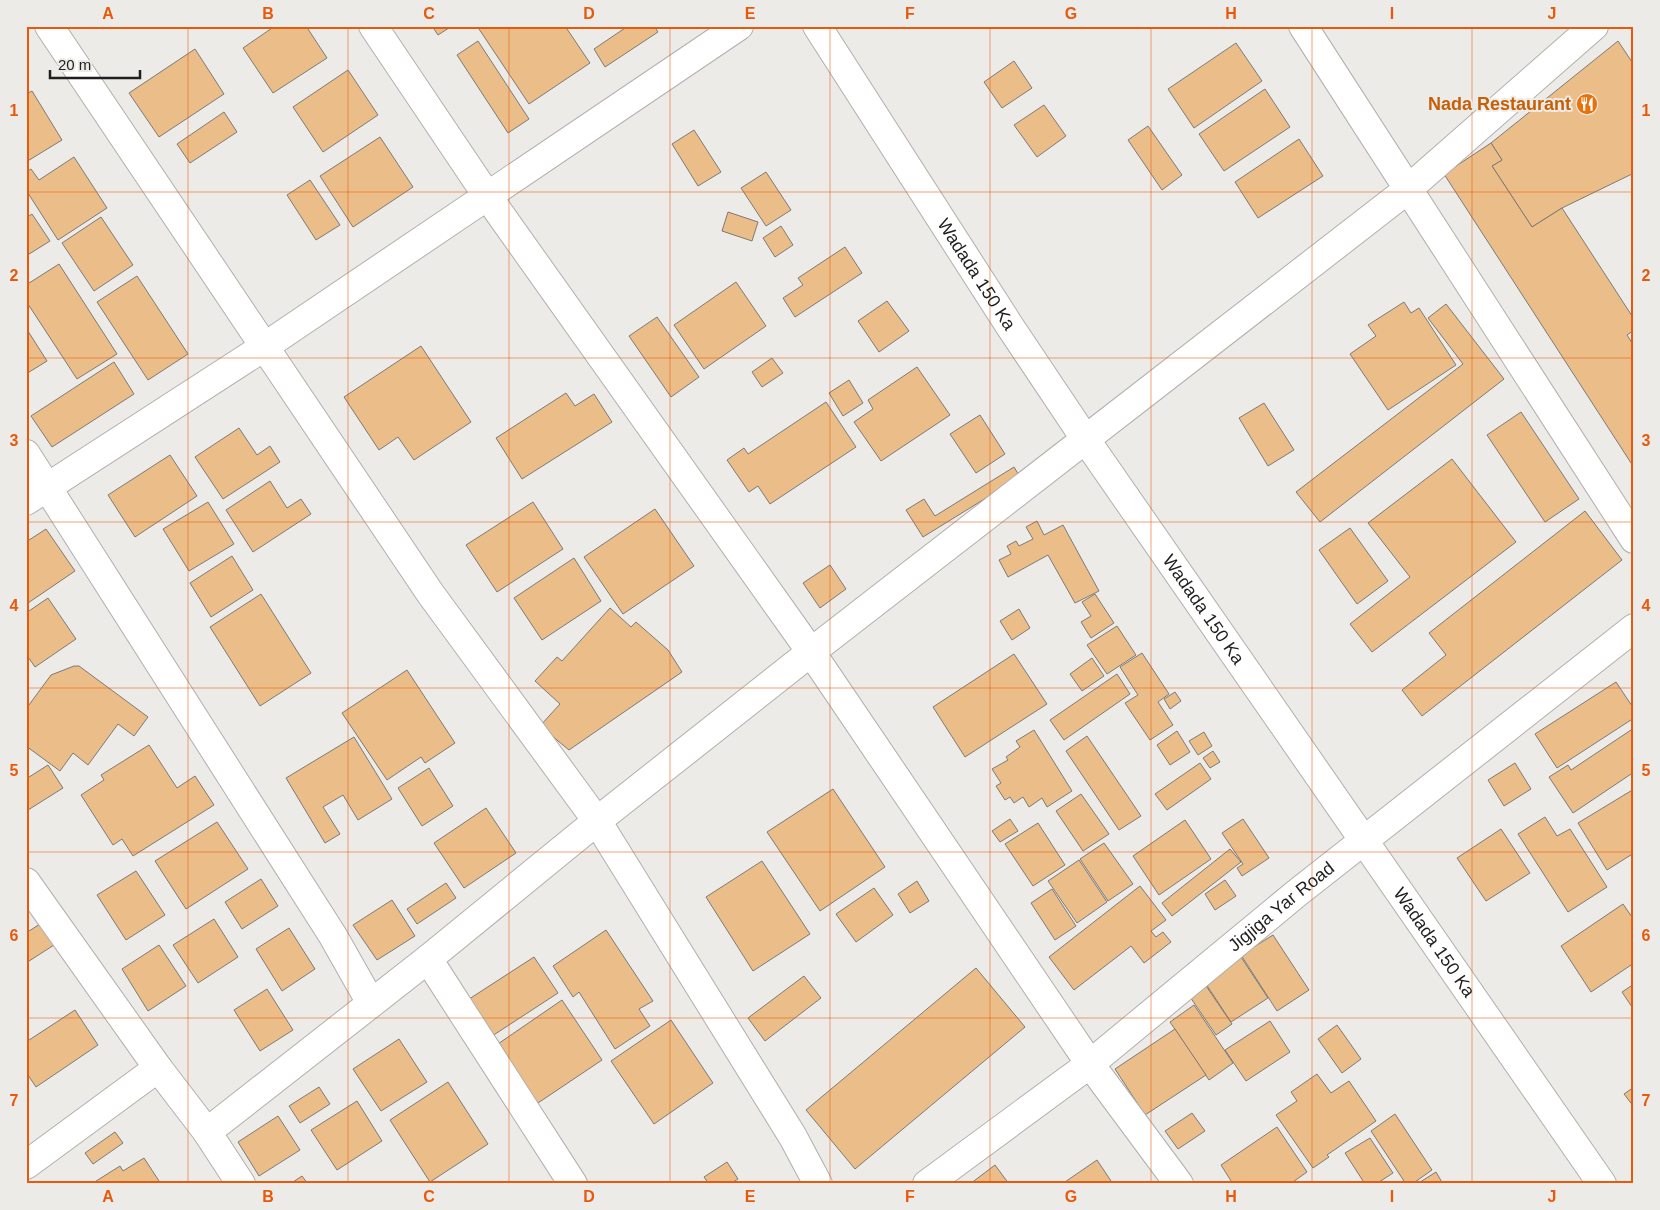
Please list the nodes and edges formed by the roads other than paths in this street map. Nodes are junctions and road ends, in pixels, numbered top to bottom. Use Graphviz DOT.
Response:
graph roads {
  1 [pos="49,26"];
  2 [pos="374,26"];
  3 [pos="739,26"];
  4 [pos="817,26"];
  5 [pos="1303,26"];
  6 [pos="1594,26"];
  7 [pos="1408,190"];
  8 [pos="488,197"];
  9 [pos="264,347"];
  10 [pos="1086,440"];
  11 [pos="26,454"];
  12 [pos="36,494"];
  13 [pos="1634,539"];
  14 [pos="1634,628"];
  15 [pos="811,652"];
  16 [pos="596,821"];
  17 [pos="1363,840"];
  18 [pos="26,882"];
  19 [pos="428,959"];
  20 [pos="371,1003"];
  21 [pos="1090,1064"];
  22 [pos="158,1068"];
  23 [pos="207,1132"];
  24 [pos="26,1165"];
  25 [pos="240,1184"];
  26 [pos="573,1184"];
  27 [pos="818,1184"];
  28 [pos="927,1184"];
  29 [pos="1179,1184"];
  30 [pos="1602,1184"];
  1 -- 9 [label="street"];
  2 -- 8 [label="street"];
  3 -- 8 [label="street"];
  4 -- 10 [label="street, Wadada 150 Ka"];
  5 -- 7 [label="street"];
  6 -- 7 [label="street"];
  7 -- 10 [label="street"];
  7 -- 13 [label="street"];
  8 -- 9 [label="street"];
  8 -- 15 [label="street"];
  9 -- 12 [label="street"];
  9 -- 16 [label="street"];
  10 -- 15 [label="street"];
  10 -- 17 [label="street, Wadada 150 Ka"];
  11 -- 12 [label="street"];
  12 -- 20 [label="street"];
  14 -- 17 [label="street, Jigjiga Yar Road"];
  15 -- 16 [label="street"];
  15 -- 21 [label="street"];
  16 -- 19 [label="street"];
  16 -- 27 [label="street"];
  17 -- 21 [label="street, Jigjiga Yar Road"];
  17 -- 30 [label="street, Wadada 150 Ka"];
  18 -- 22 [label="street"];
  19 -- 20 [label="street"];
  19 -- 26 [label="street"];
  20 -- 23 [label="street"];
  21 -- 28 [label="street, Jigjiga Yar Road"];
  21 -- 29 [label="street"];
  22 -- 23 [label="street"];
  22 -- 24 [label="street"];
  23 -- 25 [label="street"];
}
